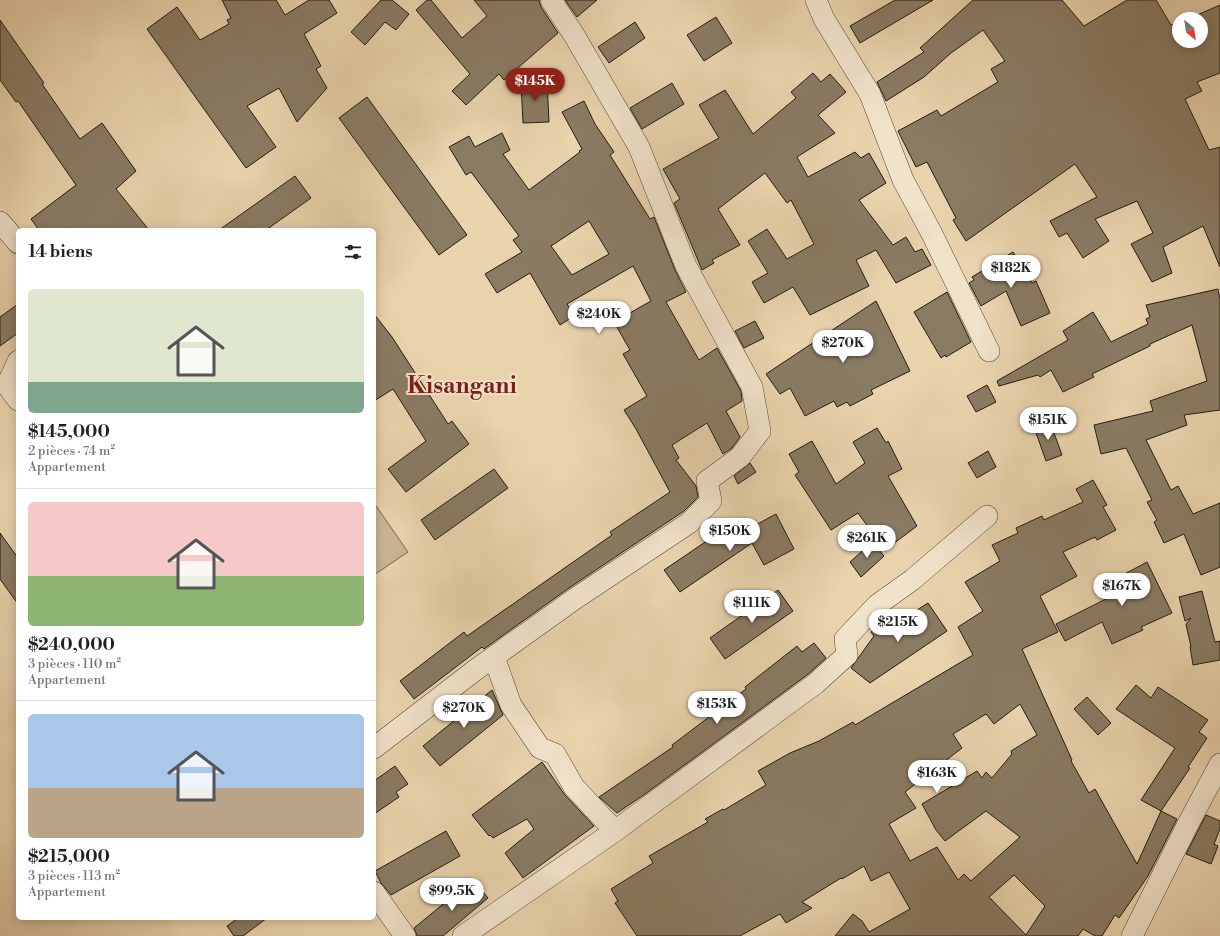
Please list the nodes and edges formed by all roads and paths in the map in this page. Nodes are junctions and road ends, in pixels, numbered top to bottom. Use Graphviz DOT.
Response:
graph roads {
  1 [pos="551,0"];
  2 [pos="816,0"];
  3 [pos="0,222"];
  4 [pos="16,241"];
  5 [pos="989,351"];
  6 [pos="16,365"];
  7 [pos="16,397"];
  8 [pos="987,516"];
  9 [pos="494,657"];
  10 [pos="376,746"];
  11 [pos="1220,764"];
  12 [pos="615,831"];
  13 [pos="376,895"];
  14 [pos="405,936"];
  15 [pos="463,936"];
  16 [pos="1132,936"];
  1 -- 9 [label="street"];
  2 -- 5 [label="street"];
  3 -- 4 [label="street"];
  6 -- 7 [label="street"];
  8 -- 12 [label="street"];
  9 -- 10 [label="street"];
  9 -- 12 [label="street"];
  11 -- 16 [label="street"];
  12 -- 15 [label="street"];
  13 -- 14 [label="street"];
}
